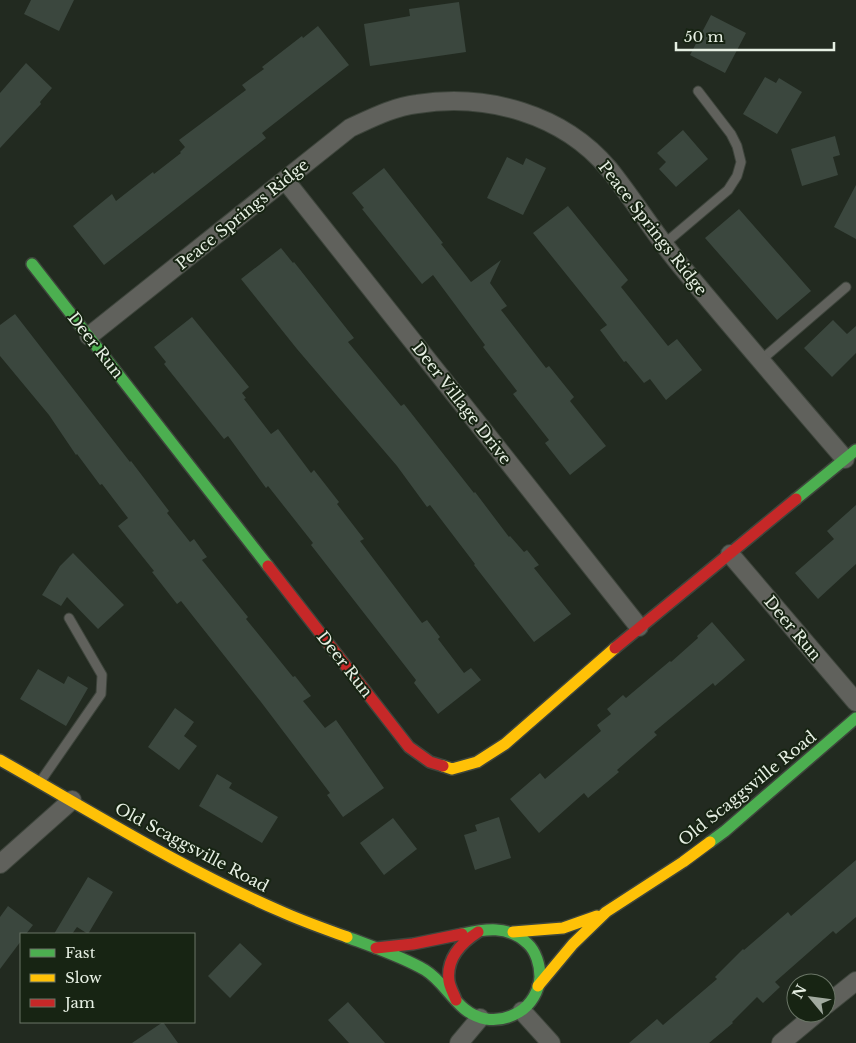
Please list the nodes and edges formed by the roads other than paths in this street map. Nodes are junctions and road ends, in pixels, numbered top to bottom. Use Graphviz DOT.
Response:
graph roads {
  1 [pos="698,91"];
  2 [pos="285,180"];
  3 [pos="663,244"];
  4 [pos="32,264"];
  5 [pos="846,287"];
  6 [pos="89,336"];
  7 [pos="760,361"];
  8 [pos="850,455"];
  9 [pos="730,554"];
  10 [pos="69,618"];
  11 [pos="639,627"];
  12 [pos="856,702"];
  13 [pos="856,718"];
  14 [pos="0,760"];
  15 [pos="40,782"];
  16 [pos="72,800"];
  17 [pos="0,864"];
  18 [pos="606,912"];
  19 [pos="478,932"];
  20 [pos="513,932"];
  21 [pos="376,948"];
  22 [pos="856,981"];
  23 [pos="538,986"];
  24 [pos="836,998"];
  25 [pos="456,1000"];
  26 [pos="522,1011"];
  27 [pos="480,1018"];
  28 [pos="805,1023"];
  29 [pos="459,1043"];
  30 [pos="551,1043"];
  31 [pos="781,1043"];
  1 -- 3 [label="lane"];
  2 -- 3 [label="street, Peace Springs Ridge"];
  2 -- 6 [label="street, Peace Springs Ridge"];
  2 -- 11 [label="street, Deer Village Drive"];
  3 -- 7 [label="street, Peace Springs Ridge"];
  4 -- 6 [label="street, Deer Run"];
  5 -- 7 [label="lane"];
  6 -- 11 [label="street, Deer Run"];
  7 -- 8 [label="street, Peace Springs Ridge"];
  8 -- 9 [label="street, Deer Run"];
  9 -- 11 [label="street, Deer Run"];
  9 -- 12 [label="street, Deer Run"];
  10 -- 15 [label="lane"];
  13 -- 18 [label="street, Old Scaggsville Road"];
  14 -- 15 [label="street, Old Scaggsville Road"];
  15 -- 16 [label="street, Old Scaggsville Road"];
  16 -- 17 [label="street"];
  16 -- 21 [label="street, Old Scaggsville Road"];
  18 -- 20 [label="street, Old Scaggsville Road"];
  18 -- 23 [label="street, Old Scaggsville Road"];
  19 -- 20 [label="street"];
  19 -- 21 [label="street, Old Scaggsville Road"];
  19 -- 25 [label="street"];
  20 -- 23 [label="street"];
  21 -- 25 [label="street, Old Scaggsville Road"];
  22 -- 24 [label="street"];
  23 -- 26 [label="street"];
  25 -- 27 [label="street"];
  26 -- 27 [label="street"];
  26 -- 30 [label="street"];
  27 -- 29 [label="street"];
  28 -- 31 [label="street"];
}
